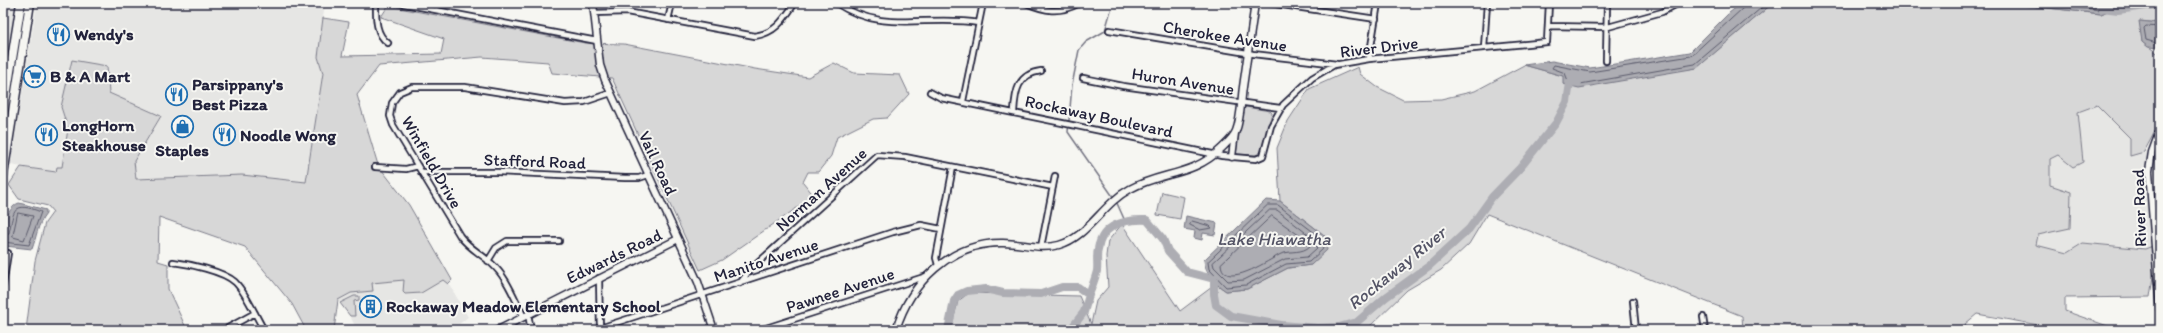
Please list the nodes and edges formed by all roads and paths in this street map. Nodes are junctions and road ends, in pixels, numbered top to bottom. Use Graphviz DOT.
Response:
graph roads {
  1 [pos="22,3"];
  2 [pos="30,3"];
  3 [pos="376,3"];
  4 [pos="399,3"];
  5 [pos="593,3"];
  6 [pos="672,3"];
  7 [pos="795,3"];
  8 [pos="836,3"];
  9 [pos="983,3"];
  10 [pos="1026,3"];
  11 [pos="1255,3"];
  12 [pos="1269,3"];
  13 [pos="1378,3"];
  14 [pos="1486,3"];
  15 [pos="1549,3"];
  16 [pos="1607,3"];
  17 [pos="1668,3"];
  18 [pos="1679,3"];
  19 [pos="1078,4"];
  20 [pos="1668,9"];
  21 [pos="594,13"];
  22 [pos="1376,19"];
  23 [pos="668,20"];
  24 [pos="979,23"];
  25 [pos="1548,26"];
  26 [pos="1606,27"];
  27 [pos="1109,30"];
  28 [pos="597,41"];
  29 [pos="388,43"];
  30 [pos="1484,48"];
  31 [pos="1248,53"];
  32 [pos="1369,59"];
  33 [pos="1606,62"];
  34 [pos="1338,64"];
  35 [pos="1041,71"];
  36 [pos="1083,78"];
  37 [pos="930,92"];
  38 [pos="611,93"];
  39 [pos="6,98"];
  40 [pos="15,100"];
  41 [pos="963,101"];
  42 [pos="1241,103"];
  43 [pos="1280,108"];
  44 [pos="1014,112"];
  45 [pos="3,115"];
  46 [pos="2160,130"];
  47 [pos="1236,132"];
  48 [pos="1215,155"];
  49 [pos="1262,156"];
  50 [pos="1232,157"];
  51 [pos="418,166"];
  52 [pos="375,167"];
  53 [pos="953,167"];
  54 [pos="422,172"];
  55 [pos="3,175"];
  56 [pos="648,175"];
  57 [pos="1055,176"];
  58 [pos="1053,187"];
  59 [pos="941,229"];
  60 [pos="678,239"];
  61 [pos="559,241"];
  62 [pos="1041,247"];
  63 [pos="8,253"];
  64 [pos="488,261"];
  65 [pos="173,262"];
  66 [pos="938,265"];
  67 [pos="927,276"];
  68 [pos="599,278"];
  69 [pos="740,282"];
  70 [pos="3,285"];
  71 [pos="702,294"];
  72 [pos="1633,301"];
  73 [pos="2160,310"];
  74 [pos="254,313"];
  75 [pos="526,316"];
  76 [pos="1704,317"];
  77 [pos="600,329"];
  78 [pos="224,330"];
  79 [pos="264,330"];
  80 [pos="498,330"];
  81 [pos="531,330"];
  82 [pos="714,330"];
  83 [pos="760,330"];
  84 [pos="896,330"];
  85 [pos="1636,330"];
  86 [pos="1705,330"];
  1 -- 39 [label="highway"];
  2 -- 40 [label="highway"];
  3 -- 29 [label="street"];
  4 -- 28 [label="street"];
  5 -- 21 [label="street, Vail Road"];
  6 -- 23 [label="street"];
  7 -- 23 [label="street"];
  8 -- 24 [label="street"];
  9 -- 24 [label="street"];
  10 -- 19 [label="street"];
  11 -- 31 [label="street"];
  12 -- 22 [label="street"];
  13 -- 22 [label="street"];
  14 -- 30 [label="street"];
  15 -- 25 [label="street"];
  16 -- 26 [label="street"];
  17 -- 20 [label="street"];
  18 -- 20 [label="street"];
  20 -- 26 [label="street"];
  21 -- 23 [label="street"];
  21 -- 28 [label="street, Vail Road"];
  22 -- 32 [label="street"];
  24 -- 41 [label="street"];
  25 -- 26 [label="street"];
  25 -- 30 [label="street, River Drive"];
  26 -- 33 [label="street"];
  27 -- 31 [label="street, Cherokee Avenue"];
  28 -- 38 [label="street, Vail Road"];
  30 -- 32 [label="street, River Drive"];
  31 -- 34 [label="street, Cherokee Avenue"];
  31 -- 42 [label="street"];
  32 -- 34 [label="street, River Drive"];
  34 -- 43 [label="street, River Drive"];
  35 -- 44 [label="street"];
  36 -- 42 [label="street, Huron Avenue"];
  37 -- 41 [label="street, Rockaway Boulevard"];
  38 -- 51 [label="street, Winfield Drive"];
  38 -- 56 [label="street, Vail Road"];
  39 -- 40 [label="highway"];
  39 -- 45 [label="highway"];
  40 -- 55 [label="highway"];
  41 -- 44 [label="street, Rockaway Boulevard"];
  42 -- 43 [label="street, Huron Avenue"];
  42 -- 47 [label="street"];
  43 -- 49 [label="street, River Drive"];
  44 -- 48 [label="street, Rockaway Boulevard"];
  46 -- 73 [label="street, River Road"];
  47 -- 48 [label="street"];
  47 -- 50 [label="street"];
  48 -- 50 [label="street, Rockaway Boulevard"];
  48 -- 62 [label="street"];
  49 -- 50 [label="street, Rockaway Boulevard"];
  51 -- 52 [label="street"];
  51 -- 54 [label="street, Winfield Drive"];
  53 -- 58 [label="street, Norman Avenue"];
  53 -- 59 [label="street"];
  53 -- 69 [label="street, Norman Avenue"];
  54 -- 56 [label="street, Stafford Road"];
  54 -- 64 [label="street, Winfield Drive"];
  56 -- 60 [label="street, Vail Road"];
  57 -- 58 [label="street"];
  58 -- 62 [label="street"];
  59 -- 66 [label="street"];
  59 -- 69 [label="street, Manito Avenue"];
  60 -- 68 [label="street, Edwards Road"];
  60 -- 71 [label="street, Vail Road"];
  61 -- 64 [label="street"];
  62 -- 66 [label="street"];
  63 -- 70 [label="street"];
  64 -- 75 [label="street, Winfield Drive"];
  65 -- 74 [label="street"];
  66 -- 67 [label="street"];
  67 -- 83 [label="street, Pawnee Avenue"];
  67 -- 84 [label="street"];
  68 -- 75 [label="street, Edwards Road"];
  68 -- 77 [label="street"];
  69 -- 71 [label="street, Manito Avenue"];
  71 -- 77 [label="street, Manito Avenue"];
  71 -- 82 [label="street, Vail Road"];
  72 -- 85 [label="street"];
  74 -- 78 [label="street"];
  74 -- 79 [label="street"];
  75 -- 80 [label="street, Edwards Road"];
  75 -- 81 [label="street, Winfield Drive"];
  76 -- 86 [label="street"];
}
